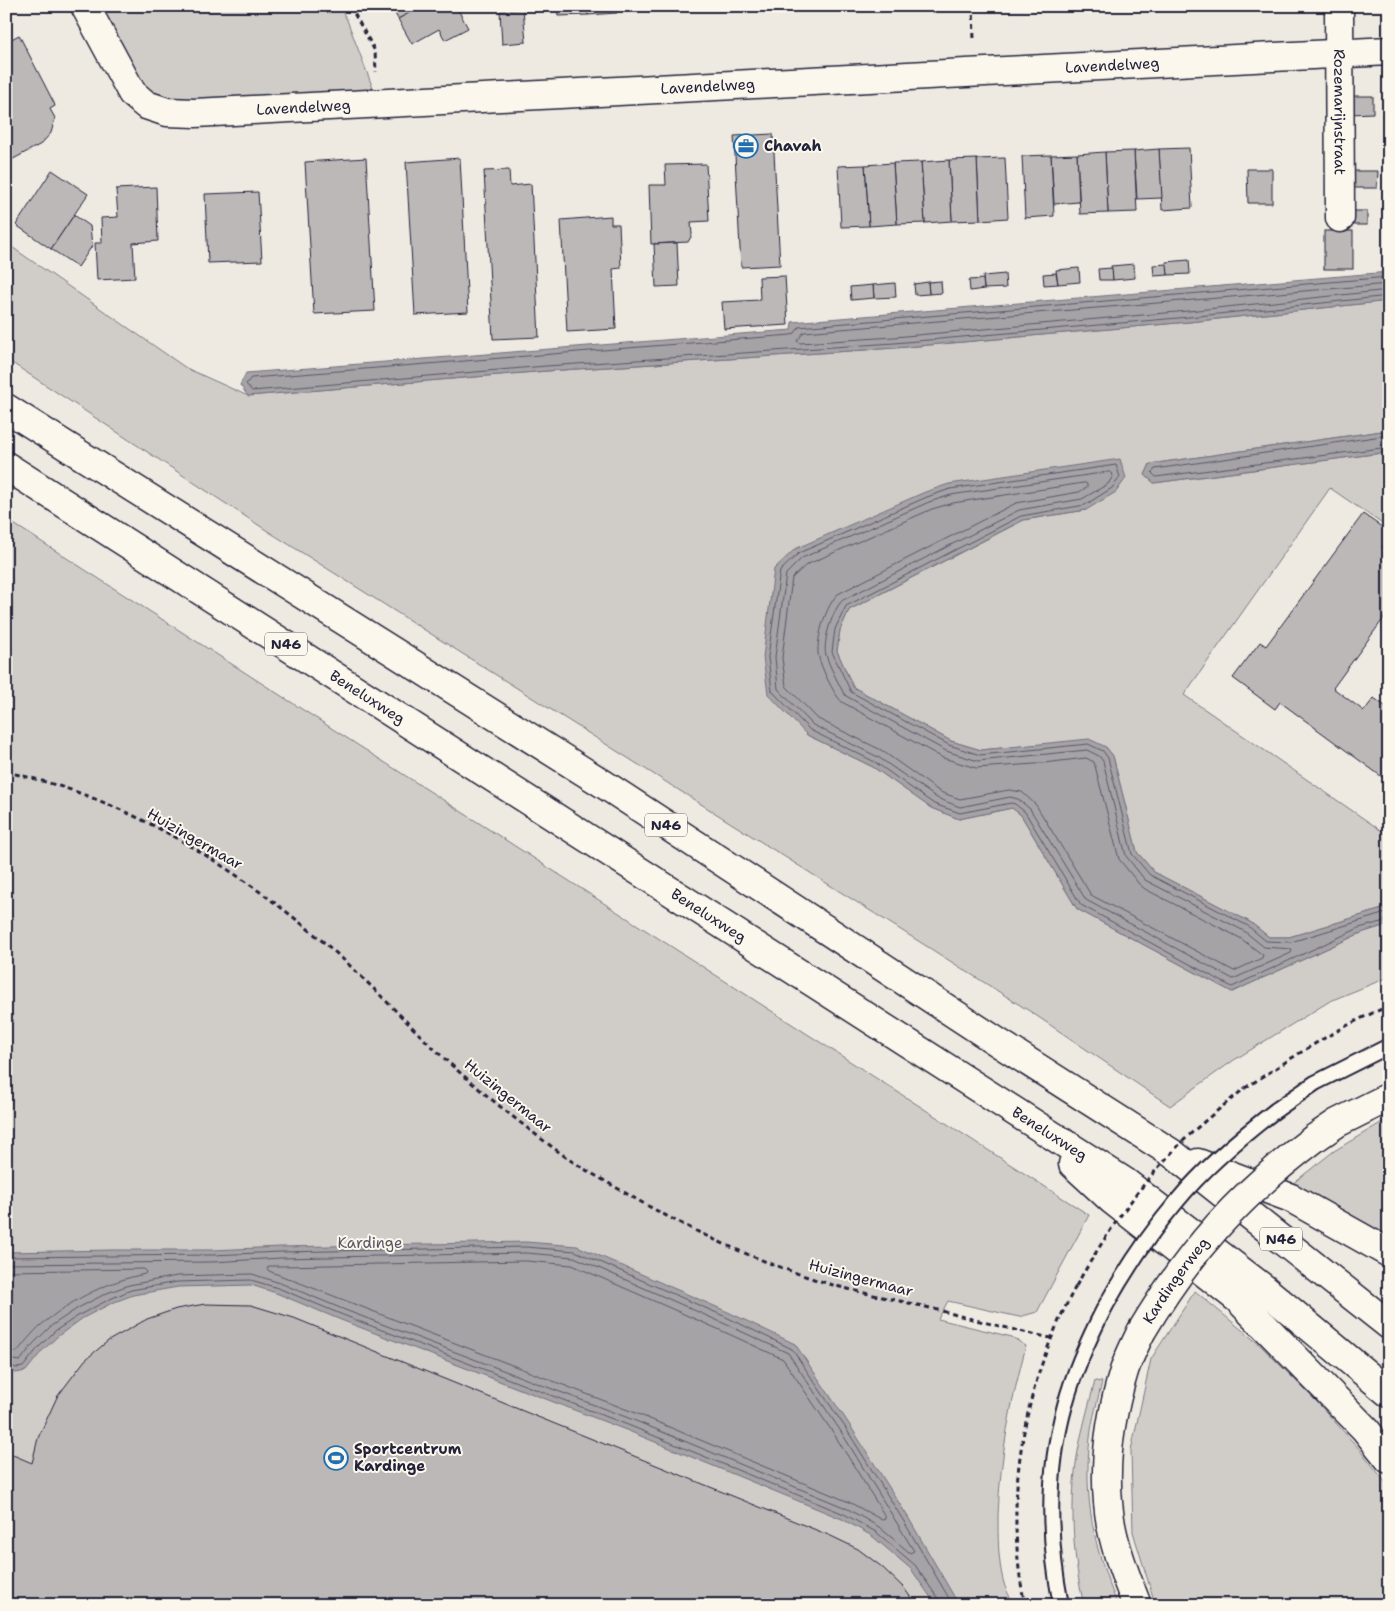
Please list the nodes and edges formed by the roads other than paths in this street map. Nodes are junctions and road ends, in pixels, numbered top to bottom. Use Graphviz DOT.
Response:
graph roads {
  1 [pos="85,6"];
  2 [pos="1339,6"];
  3 [pos="1389,51"];
  4 [pos="1340,53"];
  5 [pos="1340,218"];
  6 [pos="6,408"];
  7 [pos="6,466"];
  8 [pos="1389,1046"];
  9 [pos="1389,1096"];
  10 [pos="1026,1120"];
  11 [pos="1173,1154"];
  12 [pos="1389,1253"];
  13 [pos="1389,1325"];
  14 [pos="1389,1393"];
  15 [pos="1389,1459"];
  16 [pos="1060,1605"];
  17 [pos="1137,1605"];
  1 -- 4 [label="main road, Lavendelweg"];
  2 -- 4 [label="main road, Rozemarijnstraat"];
  3 -- 4 [label="main road, Lavendelweg"];
  4 -- 5 [label="main road, Rozemarijnstraat"];
  6 -- 11 [label="main road, N46"];
  7 -- 10 [label="main road, Beneluxweg / N46"];
  8 -- 16 [label="lane, bridge"];
  9 -- 17 [label="main road, Kardingerweg, bridge"];
  10 -- 14 [label="main road, Beneluxweg / N46"];
  10 -- 15 [label="main road, N46"];
  11 -- 12 [label="main road, N46"];
  11 -- 13 [label="main road, N46"];
}
